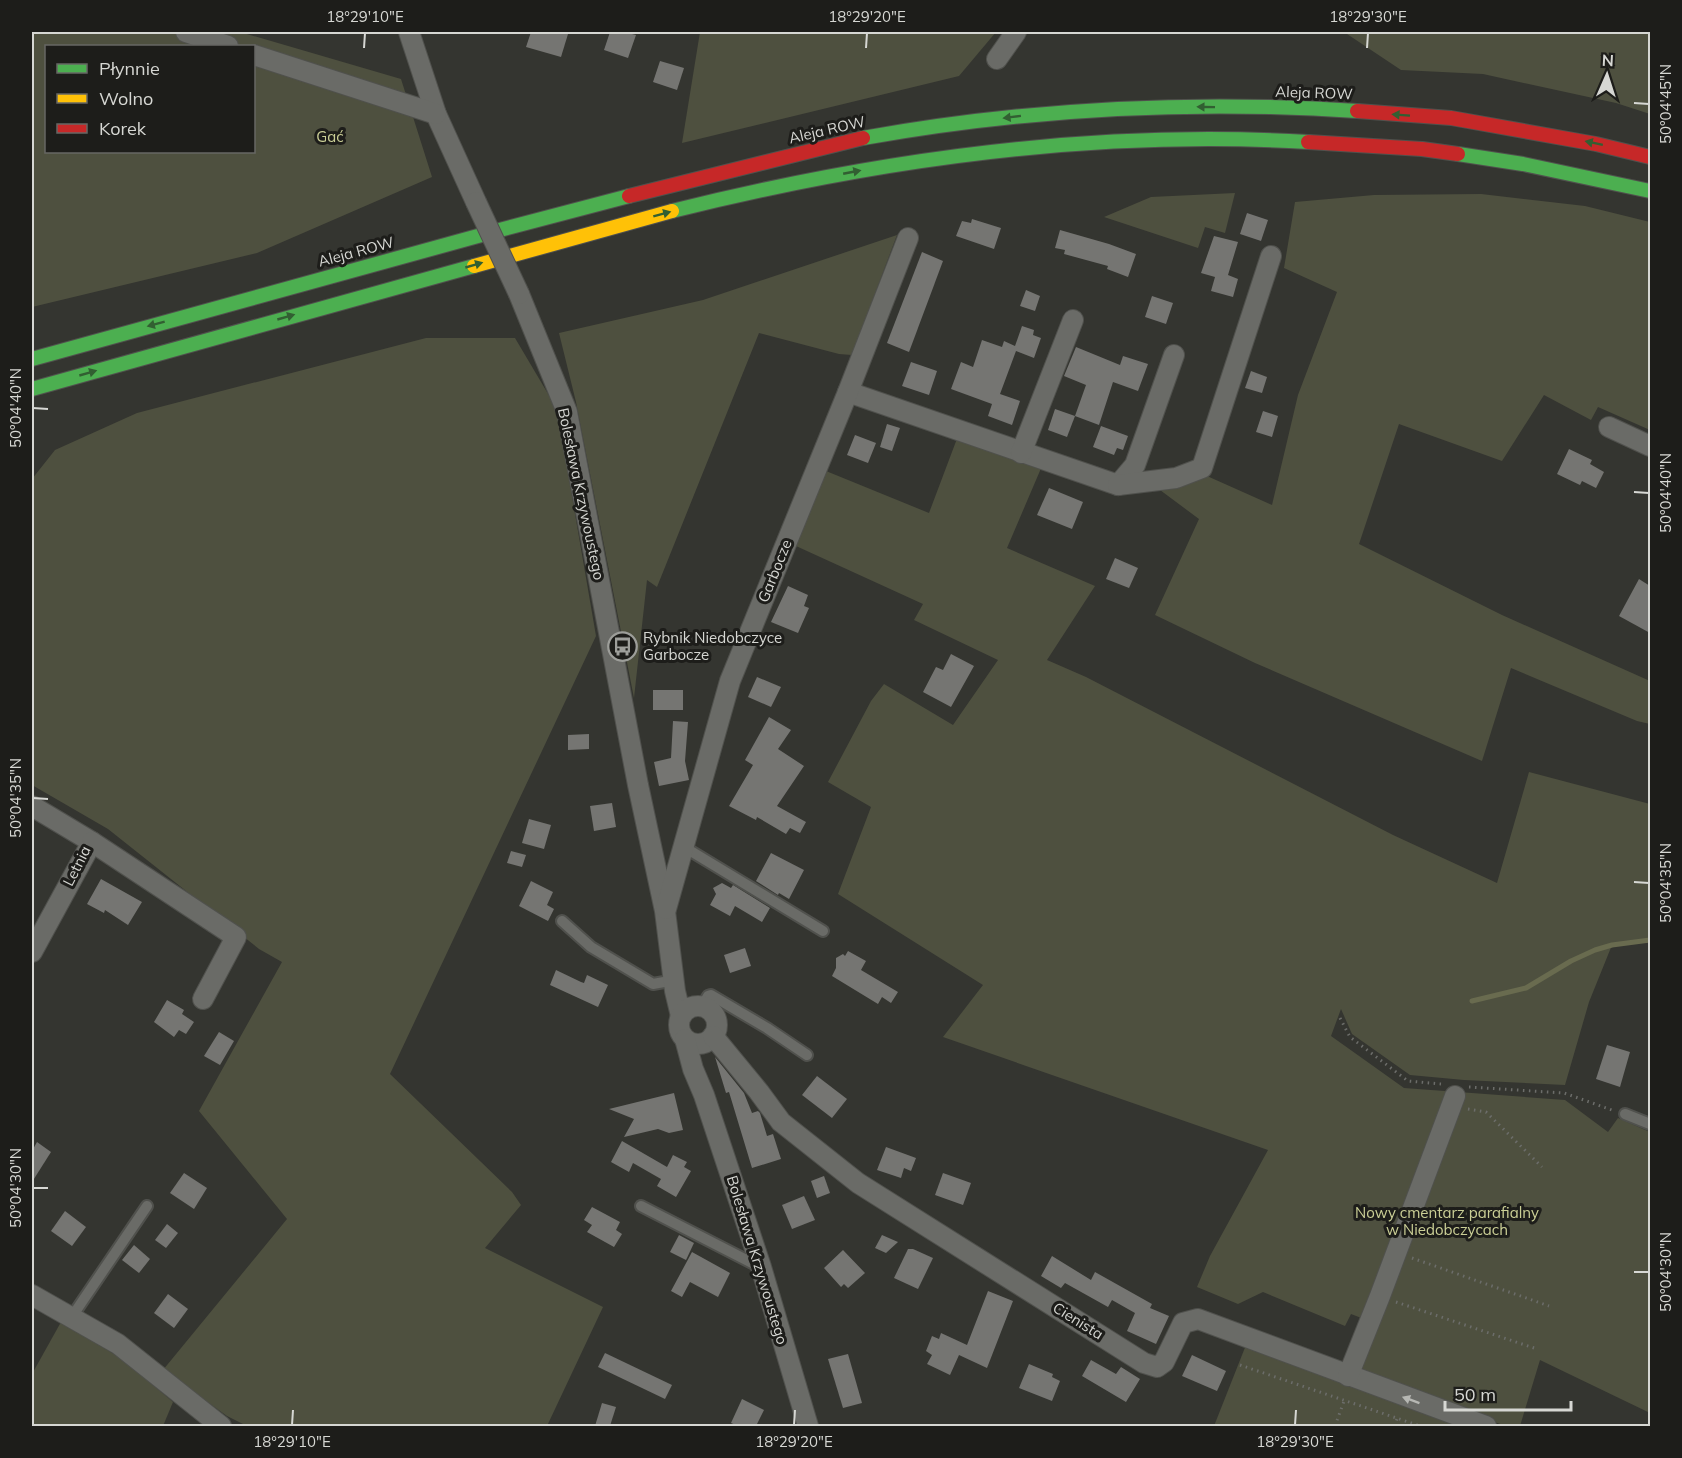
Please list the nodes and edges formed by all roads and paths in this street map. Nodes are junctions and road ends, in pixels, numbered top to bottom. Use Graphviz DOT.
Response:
graph roads {
  1 [pos="186,32"];
  2 [pos="409,32"];
  3 [pos="1016,32"];
  4 [pos="225,45"];
  5 [pos="255,55"];
  6 [pos="997,60"];
  7 [pos="436,114"];
  8 [pos="1650,157"];
  9 [pos="1650,190"];
  10 [pos="908,238"];
  11 [pos="1271,256"];
  12 [pos="1073,320"];
  13 [pos="1174,355"];
  14 [pos="32,358"];
  15 [pos="32,389"];
  16 [pos="848,392"];
  17 [pos="1609,427"];
  18 [pos="1650,446"];
  19 [pos="1021,453"];
  20 [pos="1118,485"];
  21 [pos="32,806"];
  22 [pos="92,842"];
  23 [pos="684,847"];
  24 [pos="665,911"];
  25 [pos="562,921"];
  26 [pos="823,931"];
  27 [pos="32,952"];
  28 [pos="675,980"];
  29 [pos="203,999"];
  30 [pos="702,1006"];
  31 [pos="681,1016"];
  32 [pos="1340,1018"];
  33 [pos="701,1039"];
  34 [pos="807,1055"];
  35 [pos="1454,1093"];
  36 [pos="1625,1114"];
  37 [pos="1650,1124"];
  38 [pos="1542,1167"];
  39 [pos="147,1206"];
  40 [pos="641,1206"];
  41 [pos="1396,1253"];
  42 [pos="761,1267"];
  43 [pos="32,1295"];
  44 [pos="1380,1296"];
  45 [pos="1549,1306"];
  46 [pos="71,1318"];
  47 [pos="1537,1350"];
  48 [pos="1240,1365"];
  49 [pos="1356,1379"];
  50 [pos="1344,1401"];
  51 [pos="1397,1419"];
  52 [pos="221,1426"];
  53 [pos="808,1426"];
  54 [pos="1335,1426"];
  55 [pos="1395,1426"];
  56 [pos="1420,1426"];
  57 [pos="1486,1426"];
  1 -- 4 [label="street"];
  2 -- 7 [label="street, Bolesława Krzywoustego"];
  3 -- 6 [label="street"];
  5 -- 7 [label="street"];
  7 -- 24 [label="street, Bolesława Krzywoustego, bridge"];
  8 -- 14 [label="main road, Aleja ROW, one-way"];
  15 -- 9 [label="main road, one-way"];
  10 -- 16 [label="street, Garbocze"];
  11 -- 20 [label="street"];
  12 -- 19 [label="street"];
  13 -- 20 [label="street"];
  16 -- 19 [label="street"];
  16 -- 23 [label="street, Garbocze"];
  17 -- 18 [label="street"];
  19 -- 20 [label="street"];
  21 -- 22 [label="street, Letnia"];
  22 -- 27 [label="street, Letnia"];
  22 -- 29 [label="street"];
  23 -- 24 [label="street, Garbocze"];
  23 -- 26 [label="lane"];
  24 -- 28 [label="street, Bolesława Krzywoustego"];
  25 -- 28 [label="lane"];
  28 -- 30 [label="street"];
  28 -- 31 [label="street, Bolesława Krzywoustego"];
  30 -- 31 [label="street"];
  30 -- 33 [label="street"];
  30 -- 34 [label="lane"];
  31 -- 33 [label="street"];
  32 -- 35 [label="path"];
  33 -- 42 [label="street, Bolesława Krzywoustego"];
  33 -- 49 [label="street, Cienista"];
  35 -- 36 [label="path"];
  35 -- 38 [label="path"];
  35 -- 41 [label="street"];
  36 -- 37 [label="lane"];
  39 -- 46 [label="lane"];
  40 -- 42 [label="lane"];
  41 -- 44 [label="street"];
  41 -- 45 [label="path"];
  42 -- 53 [label="street, Bolesława Krzywoustego"];
  43 -- 46 [label="street"];
  44 -- 47 [label="path"];
  44 -- 49 [label="street"];
  46 -- 52 [label="street"];
  48 -- 50 [label="path"];
  57 -- 49 [label="street, Cienista, one-way"];
  50 -- 51 [label="path"];
  50 -- 54 [label="path"];
  51 -- 55 [label="path"];
  51 -- 56 [label="path"];
}
